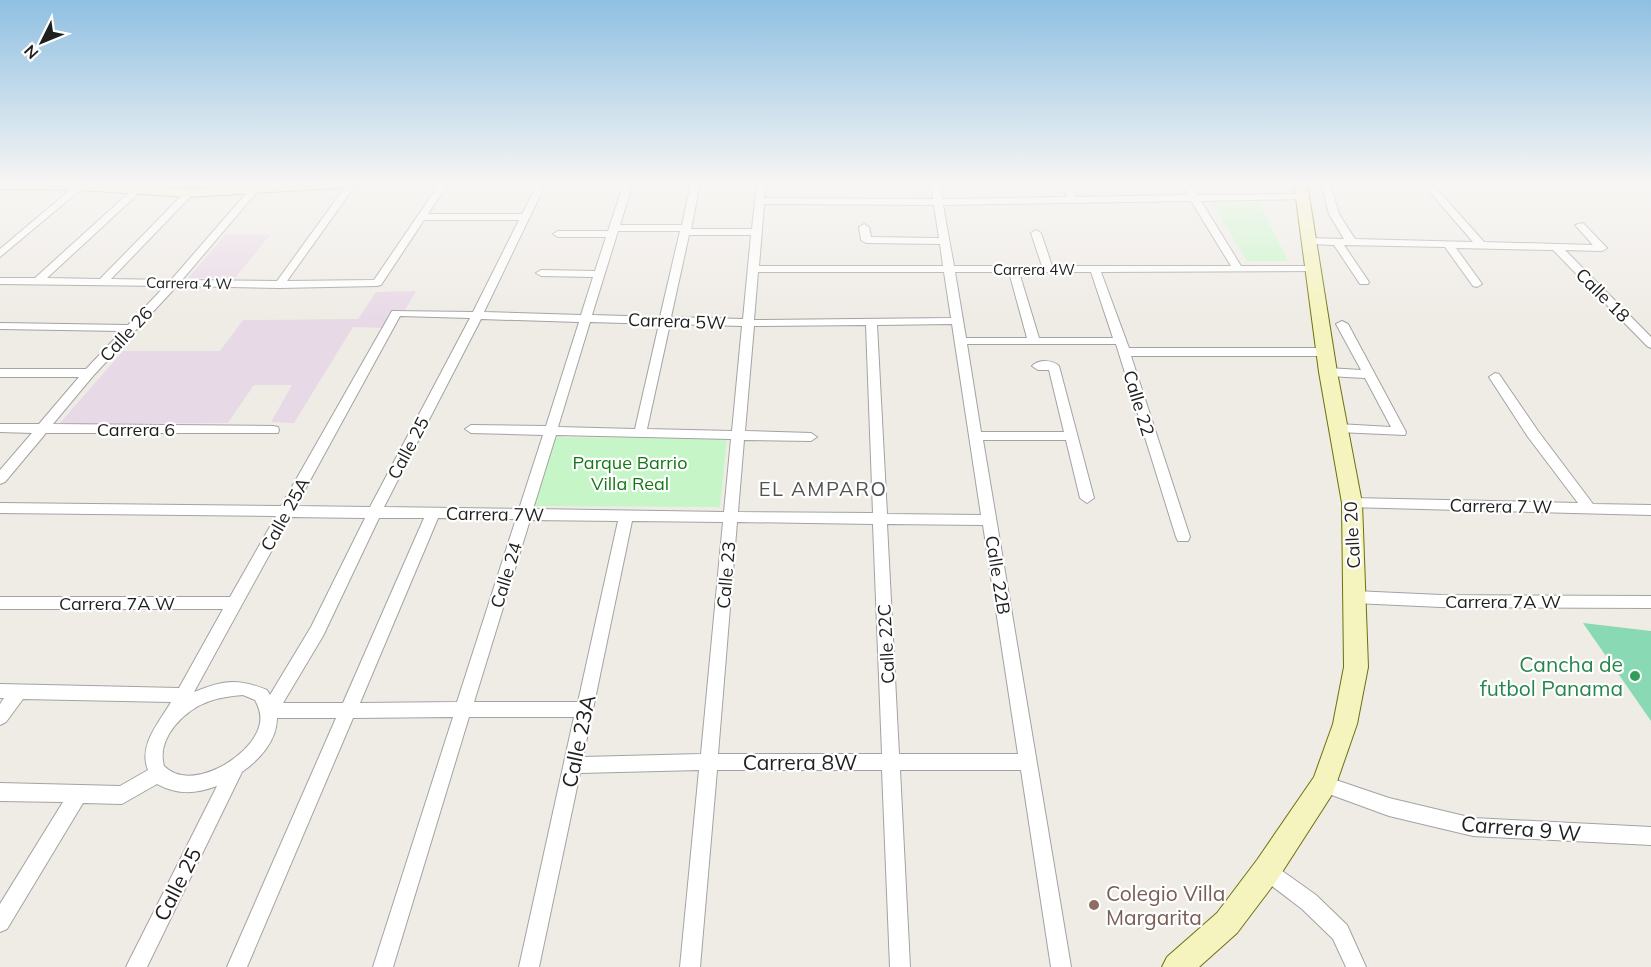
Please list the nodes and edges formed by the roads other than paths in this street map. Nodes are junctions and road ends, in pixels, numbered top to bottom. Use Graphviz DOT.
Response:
graph roads {
  1 [pos="30,228"];
  2 [pos="96,228"];
  3 [pos="155,228"];
  4 [pos="221,228"];
  5 [pos="320,228"];
  6 [pos="415,228"];
  7 [pos="520,228"];
  8 [pos="614,228"];
  9 [pos="756,228"];
  10 [pos="864,228"];
  11 [pos="943,228"];
  12 [pos="1213,228"];
  13 [pos="1307,228"];
  14 [pos="1341,228"];
  15 [pos="1467,228"];
  16 [pos="1583,228"];
  17 [pos="685,230"];
  18 [pos="613,231"];
  19 [pos="756,232"];
  20 [pos="1036,233"];
  21 [pos="558,234"];
  22 [pos="945,241"];
  23 [pos="1309,241"];
  24 [pos="1337,242"];
  25 [pos="1352,242"];
  26 [pos="1448,244"];
  27 [pos="1481,245"];
  28 [pos="1555,246"];
  29 [pos="0,254"];
  30 [pos="753,269"];
  31 [pos="949,269"];
  32 [pos="1013,269"];
  33 [pos="1048,269"];
  34 [pos="1095,269"];
  35 [pos="1238,269"];
  36 [pos="1315,269"];
  37 [pos="541,273"];
  38 [pos="600,274"];
  39 [pos="104,280"];
  40 [pos="0,281"];
  41 [pos="38,281"];
  42 [pos="1364,282"];
  43 [pos="174,283"];
  44 [pos="1477,284"];
  45 [pos="279,285"];
  46 [pos="396,313"];
  47 [pos="477,316"];
  48 [pos="586,319"];
  49 [pos="665,321"];
  50 [pos="958,321"];
  51 [pos="871,322"];
  52 [pos="748,323"];
  53 [pos="1342,324"];
  54 [pos="2,326"];
  55 [pos="131,328"];
  56 [pos="961,340"];
  57 [pos="1034,341"];
  58 [pos="1651,344"];
  59 [pos="1122,346"];
  60 [pos="1327,362"];
  61 [pos="1038,366"];
  62 [pos="0,373"];
  63 [pos="89,373"];
  64 [pos="1369,374"];
  65 [pos="1495,377"];
  66 [pos="0,428"];
  67 [pos="44,428"];
  68 [pos="1338,428"];
  69 [pos="471,429"];
  70 [pos="273,430"];
  71 [pos="550,432"];
  72 [pos="640,434"];
  73 [pos="738,435"];
  74 [pos="976,436"];
  75 [pos="1071,436"];
  76 [pos="811,437"];
  77 [pos="0,479"];
  78 [pos="1088,498"];
  79 [pos="1352,503"];
  80 [pos="0,508"];
  81 [pos="1589,508"];
  82 [pos="1651,510"];
  83 [pos="286,512"];
  84 [pos="374,513"];
  85 [pos="434,513"];
  86 [pos="525,514"];
  87 [pos="626,516"];
  88 [pos="731,517"];
  89 [pos="880,519"];
  90 [pos="990,520"];
  91 [pos="1183,537"];
  92 [pos="1354,597"];
  93 [pos="1651,602"];
  94 [pos="0,603"];
  95 [pos="235,603"];
  96 [pos="0,691"];
  97 [pos="19,691"];
  98 [pos="184,695"];
  99 [pos="585,709"];
  100 [pos="464,710"];
  101 [pos="268,711"];
  102 [pos="348,711"];
  103 [pos="173,714"];
  104 [pos="0,717"];
  105 [pos="708,762"];
  106 [pos="891,762"];
  107 [pos="1028,762"];
  108 [pos="573,765"];
  109 [pos="235,768"];
  110 [pos="157,774"];
  111 [pos="1324,784"];
  112 [pos="0,792"];
  113 [pos="78,794"];
  114 [pos="1651,836"];
  115 [pos="1267,870"];
  116 [pos="1,917"];
  117 [pos="136,967"];
  118 [pos="237,967"];
  119 [pos="383,967"];
  120 [pos="529,967"];
  121 [pos="690,967"];
  122 [pos="900,967"];
  123 [pos="1061,967"];
  124 [pos="1177,967"];
  125 [pos="1356,967"];
  1 -- 29 [label="street"];
  2 -- 41 [label="street"];
  3 -- 39 [label="street"];
  4 -- 43 [label="street, Calle 26"];
  5 -- 45 [label="street"];
  6 -- 45 [label="street, Carrera 4 W"];
  7 -- 47 [label="street, Calle 25"];
  8 -- 18 [label="street, Calle 24"];
  9 -- 19 [label="street, Calle 23"];
  10 -- 22 [label="street"];
  11 -- 22 [label="street, Calle 22B"];
  12 -- 35 [label="street"];
  13 -- 23 [label="main road, Calle 20"];
  14 -- 25 [label="street"];
  15 -- 27 [label="street"];
  16 -- 28 [label="street"];
  17 -- 18 [label="street"];
  17 -- 19 [label="street"];
  17 -- 49 [label="street"];
  18 -- 21 [label="street"];
  18 -- 38 [label="street, Calle 24"];
  19 -- 30 [label="street, Calle 23"];
  20 -- 33 [label="street"];
  22 -- 31 [label="street, Calle 22B"];
  23 -- 24 [label="street"];
  23 -- 36 [label="main road, Calle 20"];
  24 -- 25 [label="street"];
  24 -- 42 [label="street"];
  25 -- 26 [label="street"];
  26 -- 27 [label="street"];
  26 -- 44 [label="street"];
  27 -- 28 [label="street"];
  28 -- 58 [label="street, Calle 18"];
  30 -- 31 [label="street, Carrera 4W"];
  30 -- 52 [label="street, Calle 23"];
  31 -- 32 [label="street, Carrera 4W"];
  31 -- 50 [label="street, Calle 22B"];
  32 -- 33 [label="street, Carrera 4W"];
  32 -- 57 [label="street"];
  33 -- 34 [label="street, Carrera 4W"];
  34 -- 35 [label="street, Carrera 4W"];
  34 -- 59 [label="street, Calle 22"];
  35 -- 36 [label="street, Carrera 4W"];
  36 -- 60 [label="main road, Calle 20"];
  37 -- 38 [label="street"];
  38 -- 48 [label="street, Calle 24"];
  39 -- 41 [label="street, Carrera 4 W"];
  39 -- 43 [label="street, Carrera 4 W"];
  40 -- 41 [label="street, Carrera 4 W"];
  43 -- 45 [label="street, Carrera 4 W"];
  43 -- 55 [label="street, Calle 26"];
  46 -- 47 [label="street, Carrera 5W"];
  46 -- 83 [label="street, Calle 25A"];
  47 -- 48 [label="street, Carrera 5W"];
  47 -- 84 [label="street, Calle 25"];
  48 -- 49 [label="street, Carrera 5W"];
  48 -- 71 [label="street, Calle 24"];
  49 -- 52 [label="street, Carrera 5W"];
  49 -- 72 [label="street"];
  50 -- 51 [label="street, Carrera 5W"];
  50 -- 56 [label="street, Calle 22B"];
  51 -- 52 [label="street, Carrera 5W"];
  51 -- 89 [label="street, Calle 22C"];
  52 -- 73 [label="street, Calle 23"];
  53 -- 64 [label="street"];
  54 -- 55 [label="street"];
  55 -- 63 [label="street, Calle 26"];
  56 -- 57 [label="street"];
  56 -- 74 [label="street, Calle 22B"];
  57 -- 59 [label="street"];
  59 -- 60 [label="street"];
  59 -- 91 [label="street, Calle 22"];
  60 -- 64 [label="street"];
  60 -- 68 [label="main road, Calle 20"];
  61 -- 75 [label="street"];
  62 -- 63 [label="street"];
  63 -- 67 [label="street, Calle 26"];
  64 -- 68 [label="street"];
  65 -- 81 [label="street"];
  66 -- 67 [label="street, Carrera 6"];
  67 -- 70 [label="street, Carrera 6"];
  67 -- 77 [label="street, Calle 26"];
  68 -- 79 [label="main road, Calle 20"];
  69 -- 71 [label="street"];
  71 -- 72 [label="street"];
  71 -- 86 [label="street, Calle 24"];
  72 -- 73 [label="street"];
  73 -- 76 [label="street"];
  73 -- 88 [label="street, Calle 23"];
  74 -- 75 [label="street"];
  74 -- 90 [label="street, Calle 22B"];
  75 -- 78 [label="street"];
  79 -- 81 [label="street, Carrera 7 W"];
  79 -- 92 [label="main road, Calle 20"];
  80 -- 83 [label="street, Carrera 7W"];
  81 -- 82 [label="street, Carrera 7 W"];
  83 -- 84 [label="street, Carrera 7W"];
  83 -- 95 [label="street, Calle 25A"];
  84 -- 85 [label="street, Carrera 7W"];
  84 -- 101 [label="street, Calle 25"];
  85 -- 86 [label="street, Carrera 7W"];
  85 -- 102 [label="street"];
  86 -- 87 [label="street, Carrera 7W"];
  86 -- 100 [label="street, Calle 24"];
  87 -- 88 [label="street, Carrera 7W"];
  87 -- 99 [label="street, Calle 23A"];
  88 -- 89 [label="street, Carrera 7W"];
  88 -- 105 [label="street, Calle 23"];
  89 -- 90 [label="street, Carrera 7W"];
  89 -- 106 [label="street, Calle 22C"];
  90 -- 107 [label="street, Calle 22B"];
  92 -- 93 [label="street, Carrera 7A W"];
  92 -- 111 [label="main road, Calle 20"];
  94 -- 95 [label="street, Carrera 7A W"];
  95 -- 98 [label="street, Calle 25A"];
  96 -- 97 [label="street"];
  97 -- 98 [label="street"];
  97 -- 104 [label="street"];
  98 -- 103 [label="street, Calle 25A"];
  99 -- 100 [label="street"];
  99 -- 108 [label="street, Calle 23A"];
  100 -- 102 [label="street"];
  100 -- 119 [label="street, Calle 24"];
  101 -- 102 [label="street"];
  101 -- 103 [label="street"];
  101 -- 109 [label="street"];
  102 -- 118 [label="street"];
  103 -- 110 [label="street"];
  105 -- 106 [label="street, Carrera 8W"];
  105 -- 108 [label="street, Carrera 8W"];
  105 -- 121 [label="street, Calle 23"];
  106 -- 107 [label="street, Carrera 8W"];
  106 -- 122 [label="street, Calle 22C"];
  107 -- 123 [label="street, Calle 22B"];
  108 -- 120 [label="street, Calle 23A"];
  109 -- 110 [label="street"];
  109 -- 117 [label="street, Calle 25"];
  110 -- 113 [label="street"];
  111 -- 114 [label="street, Carrera 9 W"];
  111 -- 115 [label="main road, Calle 20"];
  112 -- 113 [label="street"];
  113 -- 116 [label="street"];
  115 -- 124 [label="main road, Calle 20"];
  115 -- 125 [label="street"];
}
